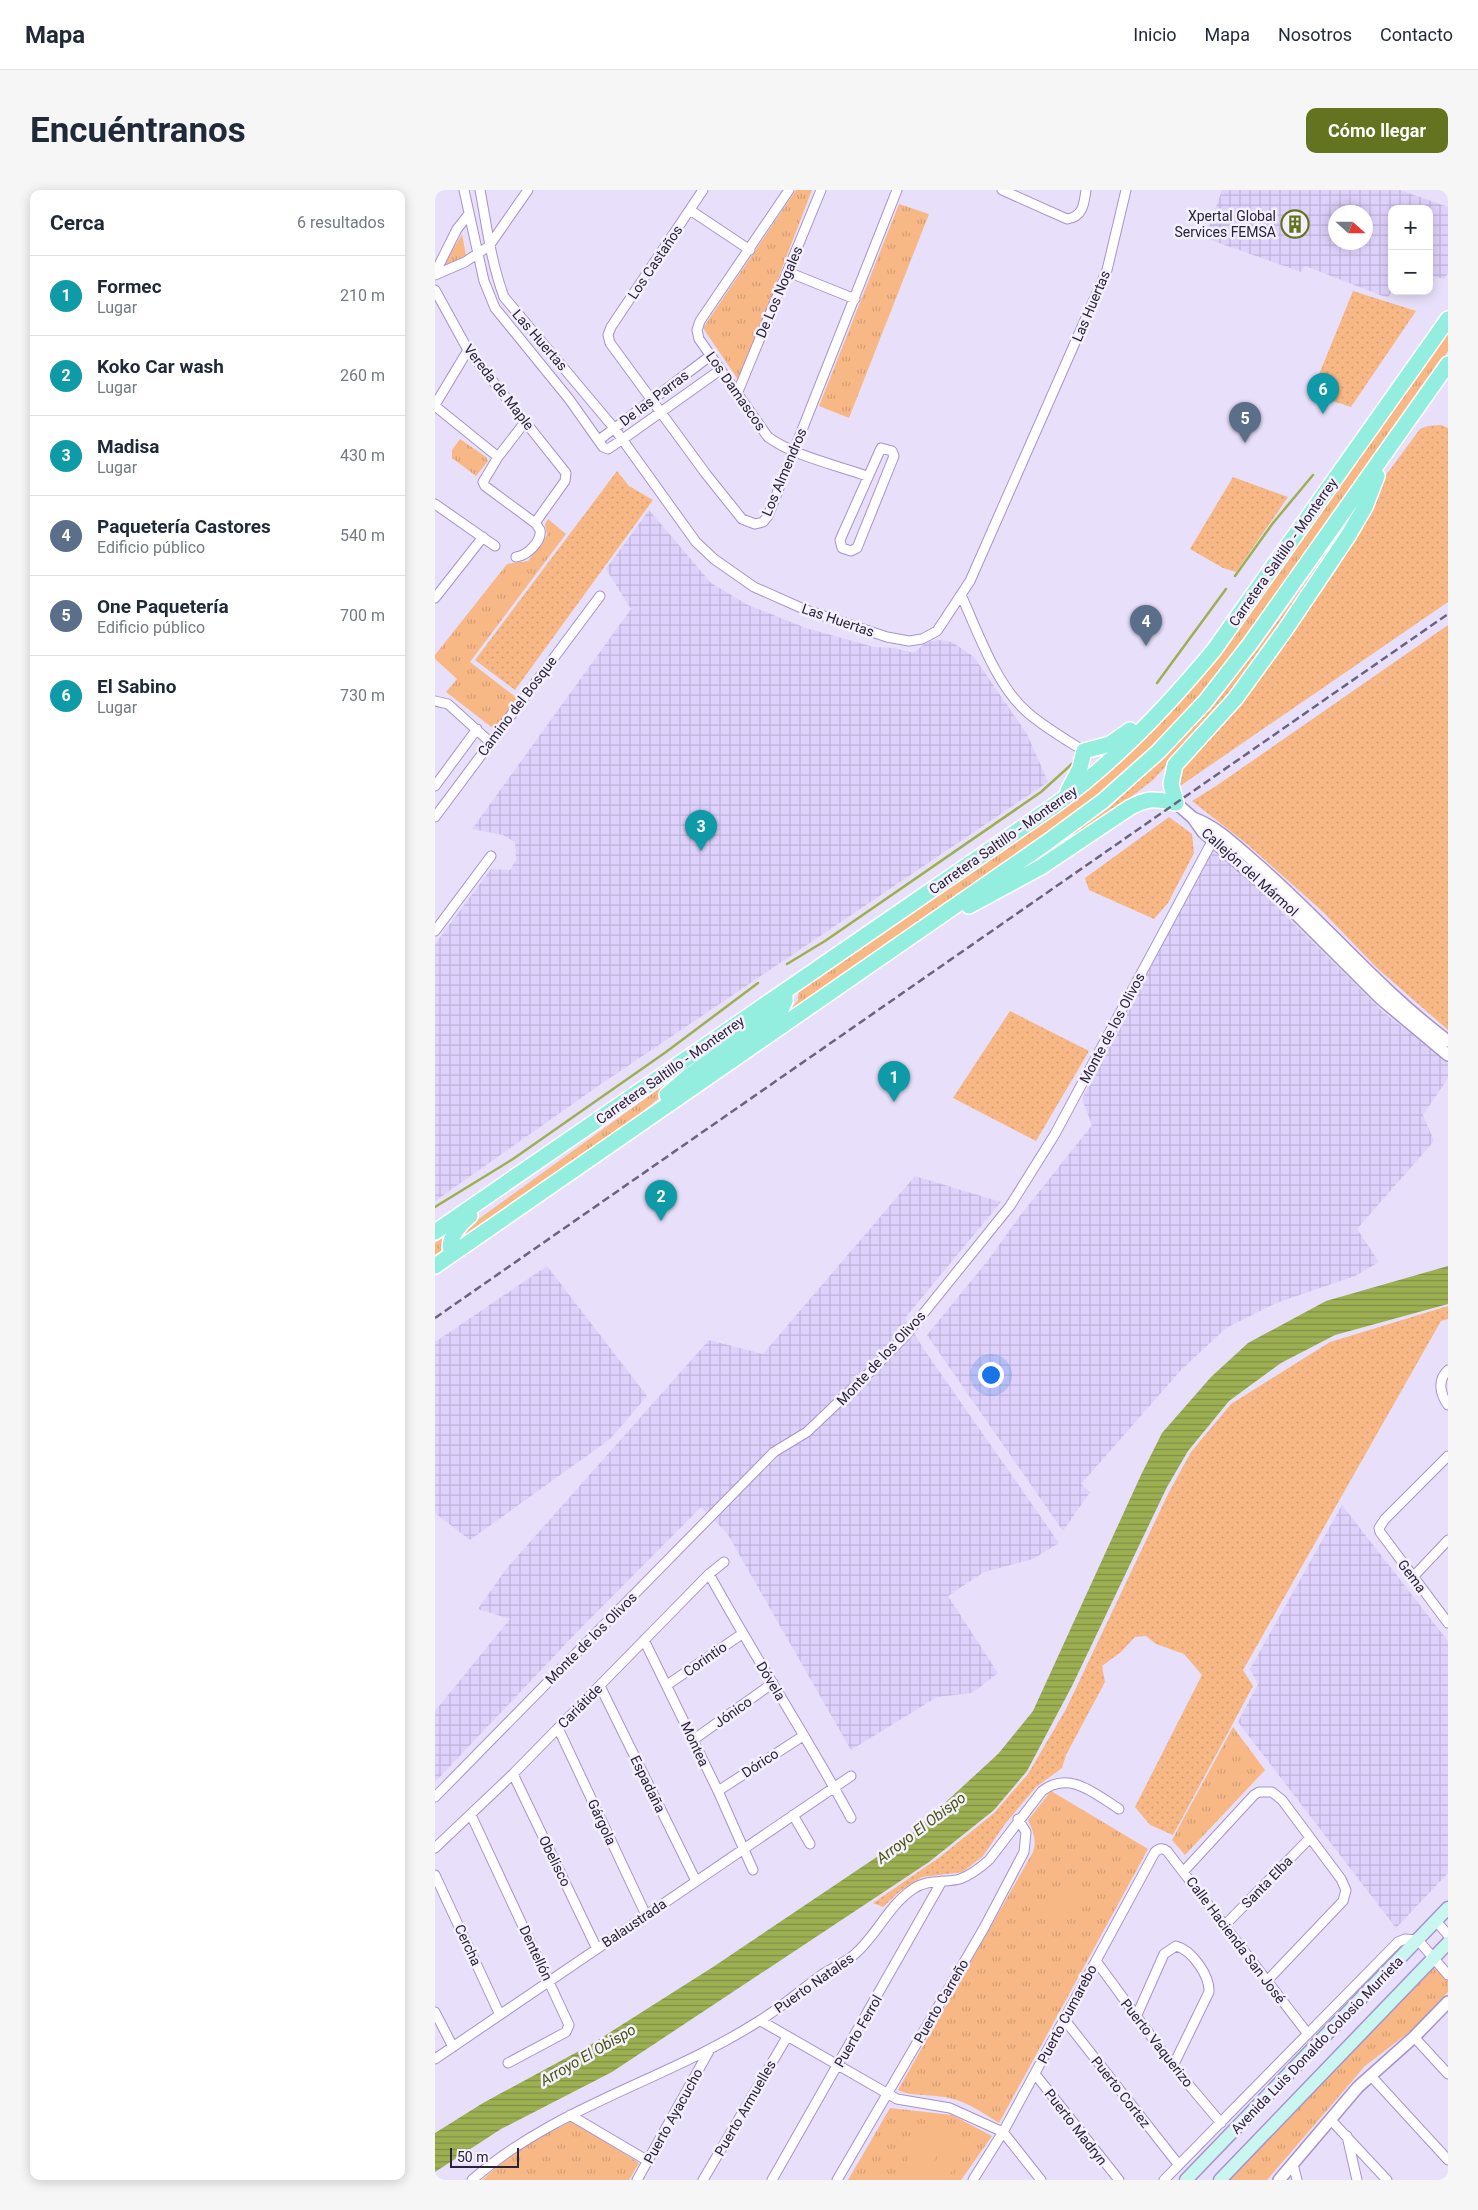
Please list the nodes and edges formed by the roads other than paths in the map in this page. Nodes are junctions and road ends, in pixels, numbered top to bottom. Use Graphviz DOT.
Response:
graph roads {
  1 [pos="464,190"];
  2 [pos="480,190"];
  3 [pos="703,190"];
  4 [pos="789,190"];
  5 [pos="821,190"];
  6 [pos="897,190"];
  7 [pos="1002,190"];
  8 [pos="1086,190"];
  9 [pos="1126,190"];
  10 [pos="526,191"];
  11 [pos="690,210"];
  12 [pos="469,214"];
  13 [pos="489,246"];
  14 [pos="750,250"];
  15 [pos="478,254"];
  16 [pos="787,272"];
  17 [pos="435,274"];
  18 [pos="435,290"];
  19 [pos="855,299"];
  20 [pos="1448,319"];
  21 [pos="609,335"];
  22 [pos="468,350"];
  23 [pos="710,356"];
  24 [pos="1448,364"];
  25 [pos="720,370"];
  26 [pos="737,394"];
  27 [pos="652,399"];
  28 [pos="435,406"];
  29 [pos="662,412"];
  30 [pos="525,422"];
  31 [pos="615,428"];
  32 [pos="623,439"];
  33 [pos="599,440"];
  34 [pos="609,448"];
  35 [pos="793,450"];
  36 [pos="498,457"];
  37 [pos="1382,459"];
  38 [pos="867,476"];
  39 [pos="435,504"];
  40 [pos="535,523"];
  41 [pos="483,537"];
  42 [pos="495,546"];
  43 [pos="516,557"];
  44 [pos="961,595"];
  45 [pos="600,596"];
  46 [pos="435,598"];
  47 [pos="436,700"];
  48 [pos="1170,701"];
  49 [pos="477,729"];
  50 [pos="490,742"];
  51 [pos="1084,751"];
  52 [pos="435,786"];
  53 [pos="1176,803"];
  54 [pos="1055,805"];
  55 [pos="435,817"];
  56 [pos="1216,836"];
  57 [pos="491,856"];
  58 [pos="939,916"];
  59 [pos="435,931"];
  60 [pos="1360,971"];
  61 [pos="785,991"];
  62 [pos="1448,1041"];
  63 [pos="1448,1055"];
  64 [pos="568,1140"];
  65 [pos="614,1140"];
  66 [pos="435,1232"];
  67 [pos="454,1252"];
  68 [pos="435,1266"];
  69 [pos="1447,1374"];
  70 [pos="1446,1402"];
  71 [pos="1448,1456"];
  72 [pos="1448,1540"];
  73 [pos="724,1562"];
  74 [pos="709,1574"];
  75 [pos="1413,1577"];
  76 [pos="1448,1623"];
  77 [pos="742,1634"];
  78 [pos="644,1640"];
  79 [pos="773,1683"];
  80 [pos="667,1685"];
  81 [pos="600,1686"];
  82 [pos="558,1728"];
  83 [pos="803,1736"];
  84 [pos="693,1740"];
  85 [pos="513,1774"];
  86 [pos="851,1776"];
  87 [pos="834,1787"];
  88 [pos="718,1791"];
  89 [pos="435,1797"];
  90 [pos="1119,1809"];
  91 [pos="471,1815"];
  92 [pos="793,1815"];
  93 [pos="851,1818"];
  94 [pos="1018,1819"];
  95 [pos="1310,1838"];
  96 [pos="810,1844"];
  97 [pos="435,1848"];
  98 [pos="744,1848"];
  99 [pos="1161,1848"];
  100 [pos="753,1870"];
  101 [pos="1184,1871"];
  102 [pos="435,1875"];
  103 [pos="696,1881"];
  104 [pos="942,1881"];
  105 [pos="1448,1908"];
  106 [pos="646,1915"];
  107 [pos="1436,1921"];
  108 [pos="1224,1926"];
  109 [pos="1448,1935"];
  110 [pos="1418,1940"];
  111 [pos="1448,1943"];
  112 [pos="597,1949"];
  113 [pos="1434,1958"];
  114 [pos="1095,1961"];
  115 [pos="1448,1975"];
  116 [pos="550,1981"];
  117 [pos="1267,1981"];
  118 [pos="1448,2002"];
  119 [pos="435,2012"];
  120 [pos="500,2015"];
  121 [pos="1136,2017"];
  122 [pos="1064,2019"];
  123 [pos="761,2021"];
  124 [pos="1308,2034"];
  125 [pos="787,2036"];
  126 [pos="1414,2037"];
  127 [pos="453,2047"];
  128 [pos="709,2051"];
  129 [pos="435,2060"];
  130 [pos="508,2063"];
  131 [pos="839,2065"];
  132 [pos="1173,2066"];
  133 [pos="1035,2074"];
  134 [pos="1448,2074"];
  135 [pos="1371,2076"];
  136 [pos="887,2094"];
  137 [pos="570,2115"];
  138 [pos="1330,2119"];
  139 [pos="1221,2122"];
  140 [pos="1003,2132"];
  141 [pos="1347,2136"];
  142 [pos="1448,2160"];
  143 [pos="648,2161"];
  144 [pos="1178,2164"];
  145 [pos="1293,2164"];
  146 [pos="472,2180"];
  147 [pos="637,2180"];
  148 [pos="703,2180"];
  149 [pos="772,2180"];
  150 [pos="837,2180"];
  151 [pos="973,2180"];
  152 [pos="1041,2180"];
  153 [pos="1119,2180"];
  154 [pos="1163,2180"];
  155 [pos="1186,2180"];
  156 [pos="1221,2180"];
  157 [pos="1279,2180"];
  158 [pos="1297,2180"];
  159 [pos="1357,2180"];
  160 [pos="1387,2180"];
  1 -- 12 [label="street, Las Huertas"];
  2 -- 13 [label="street, Las Huertas"];
  3 -- 11 [label="street, Los Castaños"];
  4 -- 14 [label="street"];
  5 -- 16 [label="street, De Los Nogales"];
  6 -- 19 [label="street, Los Almendros"];
  7 -- 8 [label="street"];
  9 -- 44 [label="street, Las Huertas"];
  10 -- 13 [label="street"];
  11 -- 14 [label="street"];
  11 -- 21 [label="street, Los Castaños"];
  12 -- 15 [label="street, Las Huertas"];
  12 -- 17 [label="street"];
  13 -- 15 [label="street"];
  13 -- 31 [label="street, Las Huertas"];
  14 -- 23 [label="street, Los Damascos"];
  15 -- 17 [label="street"];
  15 -- 33 [label="street, Las Huertas"];
  16 -- 19 [label="street"];
  16 -- 26 [label="street, De Los Nogales"];
  18 -- 22 [label="street, Vereda de Maple"];
  19 -- 35 [label="street, Los Almendros"];
  20 -- 48 [label="main road, Carretera Saltillo - Monterrey"];
  21 -- 27 [label="street, Los Almendros"];
  22 -- 28 [label="street"];
  22 -- 30 [label="street, Vereda de Maple"];
  23 -- 25 [label="street, Los Damascos"];
  23 -- 27 [label="street, De las Parras"];
  24 -- 37 [label="main road, Carretera Saltillo - Monterrey"];
  25 -- 26 [label="street, Los Damascos"];
  25 -- 29 [label="street, De las Parras"];
  26 -- 35 [label="street, Los Damascos"];
  27 -- 29 [label="street, Los Almendros"];
  27 -- 31 [label="street, De las Parras"];
  28 -- 36 [label="street"];
  29 -- 32 [label="street, De las Parras"];
  29 -- 35 [label="street, Los Almendros"];
  30 -- 36 [label="street"];
  30 -- 40 [label="street, Vereda de Maple"];
  31 -- 32 [label="street, Las Huertas"];
  31 -- 33 [label="street, De las Parras"];
  32 -- 34 [label="street, De las Parras"];
  32 -- 44 [label="street, Las Huertas"];
  33 -- 34 [label="street, Las Huertas"];
  35 -- 38 [label="street, Los Damascos"];
  36 -- 40 [label="street"];
  37 -- 53 [label="main road"];
  37 -- 58 [label="main road, Carretera Saltillo - Monterrey"];
  38 -- 38 [label="street"];
  39 -- 41 [label="street"];
  40 -- 43 [label="street"];
  41 -- 42 [label="street"];
  41 -- 46 [label="street"];
  44 -- 51 [label="street"];
  45 -- 50 [label="street, Camino del Bosque"];
  47 -- 49 [label="street"];
  48 -- 51 [label="main road"];
  48 -- 54 [label="main road, Carretera Saltillo - Monterrey"];
  49 -- 50 [label="street"];
  49 -- 52 [label="street, Camino del Bosque"];
  50 -- 55 [label="street, Camino del Bosque"];
  51 -- 54 [label="main road"];
  53 -- 56 [label="street, Callejón del Mármol"];
  53 -- 58 [label="main road"];
  54 -- 61 [label="main road, Carretera Saltillo - Monterrey"];
  56 -- 60 [label="street, Callejón del Mármol"];
  56 -- 89 [label="street, Monte de los Olivos"];
  57 -- 59 [label="street"];
  58 -- 65 [label="main road, Carretera Saltillo - Monterrey"];
  60 -- 62 [label="street, Callejón del Mármol"];
  60 -- 63 [label="street, Callejón del Mármol"];
  61 -- 64 [label="main road, Carretera Saltillo - Monterrey"];
  61 -- 65 [label="main road"];
  64 -- 66 [label="main road, Carretera Saltillo - Monterrey"];
  64 -- 67 [label="main road"];
  65 -- 67 [label="main road, Carretera Saltillo - Monterrey"];
  67 -- 68 [label="main road, Carretera Saltillo - Monterrey"];
  69 -- 70 [label="street"];
  71 -- 75 [label="street, Gema"];
  72 -- 75 [label="street"];
  73 -- 74 [label="street, Cariátide"];
  74 -- 77 [label="street, Dóvela"];
  74 -- 78 [label="street, Cariátide"];
  75 -- 76 [label="street, Gema"];
  77 -- 79 [label="street, Dóvela"];
  77 -- 80 [label="street, Corintio"];
  78 -- 80 [label="street, Montea"];
  78 -- 81 [label="street, Cariátide"];
  79 -- 83 [label="street, Dóvela"];
  79 -- 84 [label="street, Jónico"];
  80 -- 84 [label="street, Montea"];
  81 -- 82 [label="street, Cariátide"];
  81 -- 103 [label="street, Espadaña"];
  82 -- 85 [label="street, Cariátide"];
  82 -- 106 [label="street, Gárgola"];
  83 -- 87 [label="street, Dóvela"];
  83 -- 88 [label="street, Dórico"];
  84 -- 88 [label="street, Montea"];
  85 -- 91 [label="street, Cariátide"];
  85 -- 112 [label="street, Obelisco"];
  86 -- 87 [label="street, Balaustrada"];
  87 -- 92 [label="street, Balaustrada"];
  87 -- 93 [label="street, Dóvela"];
  88 -- 98 [label="street, Montea"];
  90 -- 94 [label="street, Puerto Natales"];
  91 -- 97 [label="street, Cariátide"];
  91 -- 116 [label="street, Dentellón"];
  92 -- 96 [label="street"];
  92 -- 98 [label="street, Balaustrada"];
  94 -- 104 [label="street, Puerto Natales"];
  94 -- 136 [label="street, Puerto Carreño"];
  95 -- 101 [label="street"];
  95 -- 108 [label="street, Santa Elba"];
  95 -- 117 [label="street"];
  98 -- 100 [label="street, Montea"];
  98 -- 103 [label="street, Balaustrada"];
  99 -- 101 [label="street, Calle Hacienda San José"];
  99 -- 114 [label="street, Puerto Cumarebo"];
  101 -- 108 [label="street, Calle Hacienda San José"];
  102 -- 120 [label="street, Cercha"];
  103 -- 106 [label="street, Balaustrada"];
  104 -- 123 [label="street, Puerto Natales"];
  104 -- 131 [label="street, Puerto Ferrol"];
  105 -- 107 [label="main road, Avenida Luis Donaldo Colosio Murrieta"];
  106 -- 112 [label="street, Balaustrada"];
  107 -- 109 [label="street"];
  107 -- 110 [label="main road, Avenida Luis Donaldo Colosio Murrieta"];
  108 -- 117 [label="street, Calle Hacienda San José"];
  110 -- 113 [label="street"];
  110 -- 124 [label="street"];
  110 -- 155 [label="main road, Avenida Luis Donaldo Colosio Murrieta"];
  111 -- 113 [label="main road, Avenida Luis Donaldo Colosio Murrieta"];
  112 -- 116 [label="street, Balaustrada"];
  113 -- 115 [label="street"];
  113 -- 156 [label="main road, Avenida Luis Donaldo Colosio Murrieta"];
  114 -- 121 [label="street, Puerto Vaquerizo"];
  114 -- 122 [label="street, Puerto Cumarebo"];
  116 -- 120 [label="street, Balaustrada"];
  116 -- 130 [label="street, Dentellón"];
  117 -- 124 [label="street, Calle Hacienda San José"];
  118 -- 126 [label="street"];
  119 -- 127 [label="street"];
  120 -- 127 [label="street, Balaustrada"];
  121 -- 132 [label="street, Puerto Vaquerizo"];
  121 -- 132 [label="street"];
  122 -- 133 [label="street, Puerto Cumarebo"];
  122 -- 144 [label="street, Puerto Cortez"];
  123 -- 125 [label="street"];
  123 -- 128 [label="street, Puerto Natales"];
  124 -- 139 [label="street"];
  125 -- 131 [label="street"];
  125 -- 148 [label="street, Puerto Armuelles"];
  126 -- 134 [label="street"];
  126 -- 135 [label="street"];
  127 -- 129 [label="street, Balaustrada"];
  128 -- 137 [label="street, Puerto Natales"];
  128 -- 143 [label="street, Puerto Ayacucho"];
  131 -- 136 [label="street"];
  131 -- 149 [label="street, Puerto Ferrol"];
  132 -- 139 [label="street, Puerto Vaquerizo"];
  133 -- 140 [label="street, Puerto Cumarebo"];
  133 -- 153 [label="street, Puerto Madryn"];
  135 -- 138 [label="street"];
  135 -- 142 [label="street"];
  136 -- 140 [label="street"];
  136 -- 150 [label="street, Puerto Carreño"];
  137 -- 143 [label="street"];
  137 -- 146 [label="street, Puerto Natales"];
  138 -- 141 [label="street"];
  138 -- 145 [label="street"];
  139 -- 144 [label="street"];
  140 -- 151 [label="street, Puerto Cumarebo"];
  140 -- 152 [label="street"];
  141 -- 159 [label="street"];
  141 -- 160 [label="street"];
  143 -- 147 [label="street, Puerto Ayacucho"];
  144 -- 154 [label="street"];
  145 -- 157 [label="street"];
  145 -- 158 [label="street"];
}
